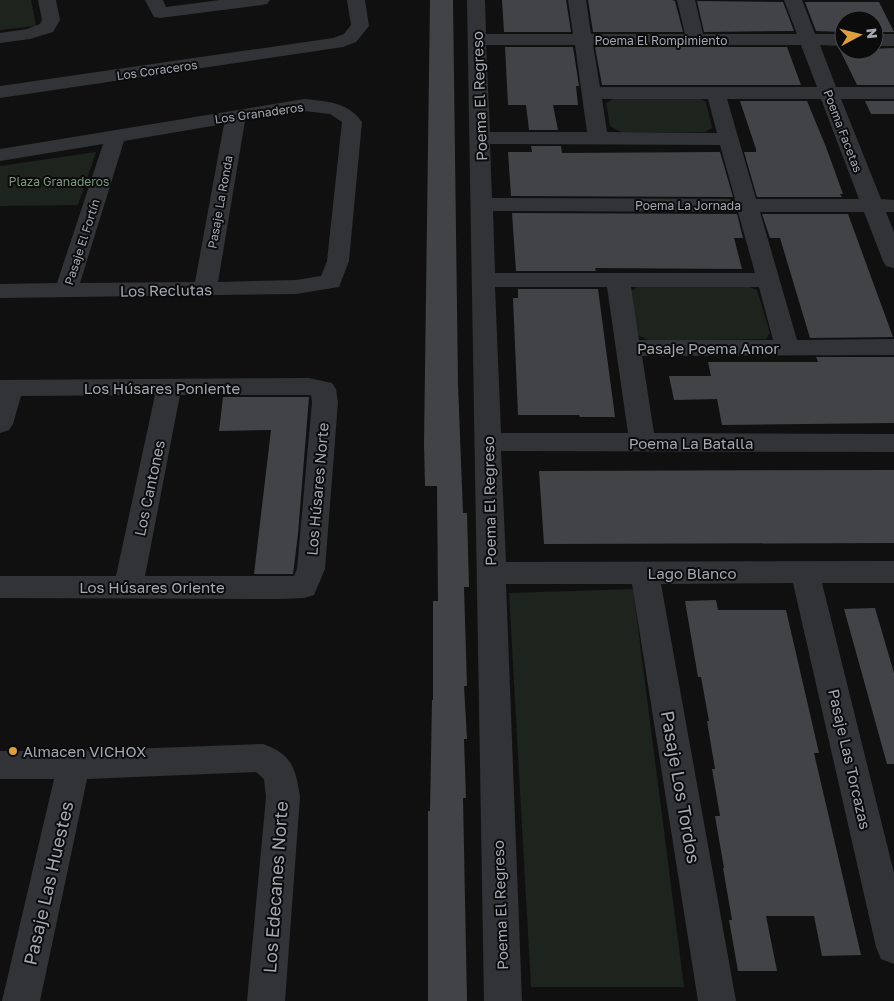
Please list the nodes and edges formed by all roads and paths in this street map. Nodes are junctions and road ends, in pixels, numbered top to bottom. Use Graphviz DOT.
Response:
graph roads {
  1 [pos="47,0"];
  2 [pos="154,0"];
  3 [pos="261,0"];
  4 [pos="356,0"];
  5 [pos="476,0"];
  6 [pos="577,0"];
  7 [pos="686,0"];
  8 [pos="793,0"];
  9 [pos="0,38"];
  10 [pos="477,39"];
  11 [pos="584,39"];
  12 [pos="695,40"];
  13 [pos="808,40"];
  14 [pos="834,40"];
  15 [pos="0,92"];
  16 [pos="592,93"];
  17 [pos="716,93"];
  18 [pos="829,93"];
  19 [pos="894,93"];
  20 [pos="236,116"];
  21 [pos="116,136"];
  22 [pos="480,138"];
  23 [pos="598,138"];
  24 [pos="730,139"];
  25 [pos="0,155"];
  26 [pos="481,204"];
  27 [pos="748,206"];
  28 [pos="883,206"];
  29 [pos="894,261"];
  30 [pos="483,280"];
  31 [pos="618,280"];
  32 [pos="769,280"];
  33 [pos="331,282"];
  34 [pos="205,289"];
  35 [pos="66,291"];
  36 [pos="0,292"];
  37 [pos="787,347"];
  38 [pos="894,347"];
  39 [pos="628,348"];
  40 [pos="6,388"];
  41 [pos="169,388"];
  42 [pos="323,389"];
  43 [pos="0,424"];
  44 [pos="487,442"];
  45 [pos="642,442"];
  46 [pos="894,444"];
  47 [pos="805,572"];
  48 [pos="894,572"];
  49 [pos="645,573"];
  50 [pos="491,574"];
  51 [pos="0,586"];
  52 [pos="304,586"];
  53 [pos="128,587"];
  54 [pos="0,765"];
  55 [pos="74,765"];
  56 [pos="894,947"];
  57 [pos="21,1001"];
  58 [pos="266,1001"];
  59 [pos="503,1001"];
  60 [pos="717,1001"];
  1 -- 9 [label="street"];
  2 -- 3 [label="street"];
  4 -- 15 [label="street, Los Coraceros"];
  5 -- 10 [label="street, Poema El Regreso"];
  6 -- 11 [label="street"];
  7 -- 12 [label="street"];
  8 -- 13 [label="street, Poema Facetas"];
  10 -- 11 [label="street, Poema El Rompimiento"];
  10 -- 22 [label="street, Poema El Regreso"];
  11 -- 12 [label="street, Poema El Rompimiento"];
  11 -- 16 [label="street"];
  12 -- 13 [label="street, Poema El Rompimiento"];
  13 -- 14 [label="street, Poema El Rompimiento"];
  13 -- 18 [label="street, Poema Facetas"];
  16 -- 17 [label="street"];
  16 -- 23 [label="street"];
  17 -- 18 [label="street"];
  17 -- 24 [label="street, Pasaje Poema Amor"];
  18 -- 19 [label="street"];
  18 -- 28 [label="street, Poema Facetas"];
  20 -- 21 [label="street, Los Granaderos"];
  20 -- 33 [label="street, Los Granaderos"];
  20 -- 34 [label="street, Pasaje La Ronda"];
  21 -- 25 [label="street, Los Granaderos"];
  21 -- 35 [label="street, Pasaje El Fortín"];
  22 -- 23 [label="street"];
  22 -- 26 [label="street, Poema El Regreso"];
  23 -- 24 [label="street"];
  24 -- 27 [label="street, Pasaje Poema Amor"];
  26 -- 27 [label="street, Poema La Jornada"];
  26 -- 30 [label="street, Poema El Regreso"];
  27 -- 28 [label="street, Poema La Jornada"];
  27 -- 32 [label="street, Pasaje Poema Amor"];
  28 -- 29 [label="street, Poema Facetas"];
  30 -- 31 [label="street"];
  30 -- 44 [label="street, Poema El Regreso"];
  31 -- 32 [label="street"];
  31 -- 39 [label="street, Pasaje Poema Amor"];
  32 -- 37 [label="street, Pasaje Poema Amor"];
  33 -- 34 [label="street, Los Reclutas"];
  34 -- 35 [label="street, Los Reclutas"];
  35 -- 36 [label="street, Los Reclutas"];
  37 -- 38 [label="street, Pasaje Poema Amor"];
  37 -- 39 [label="street, Pasaje Poema Amor"];
  39 -- 45 [label="street, Pasaje Poema Amor"];
  40 -- 41 [label="street, Los Húsares Poniente"];
  40 -- 43 [label="street"];
  41 -- 42 [label="street, Los Húsares Poniente"];
  41 -- 53 [label="street, Los Cantones"];
  42 -- 52 [label="street, Los Húsares Norte"];
  44 -- 45 [label="street, Poema La Batalla"];
  44 -- 50 [label="street, Poema El Regreso"];
  45 -- 46 [label="street, Poema La Batalla"];
  47 -- 48 [label="street, Lago Blanco"];
  47 -- 49 [label="street, Lago Blanco"];
  47 -- 56 [label="street, Pasaje Las Torcazas"];
  49 -- 50 [label="street, Lago Blanco"];
  49 -- 60 [label="street, Pasaje Los Tordos"];
  50 -- 59 [label="street, Poema El Regreso"];
  51 -- 53 [label="street, Los Húsares Oriente"];
  52 -- 53 [label="street, Los Húsares Oriente"];
  54 -- 55 [label="street"];
  55 -- 57 [label="street, Pasaje Las Huestes"];
  55 -- 58 [label="street, Los Edecanes Norte"];
}
